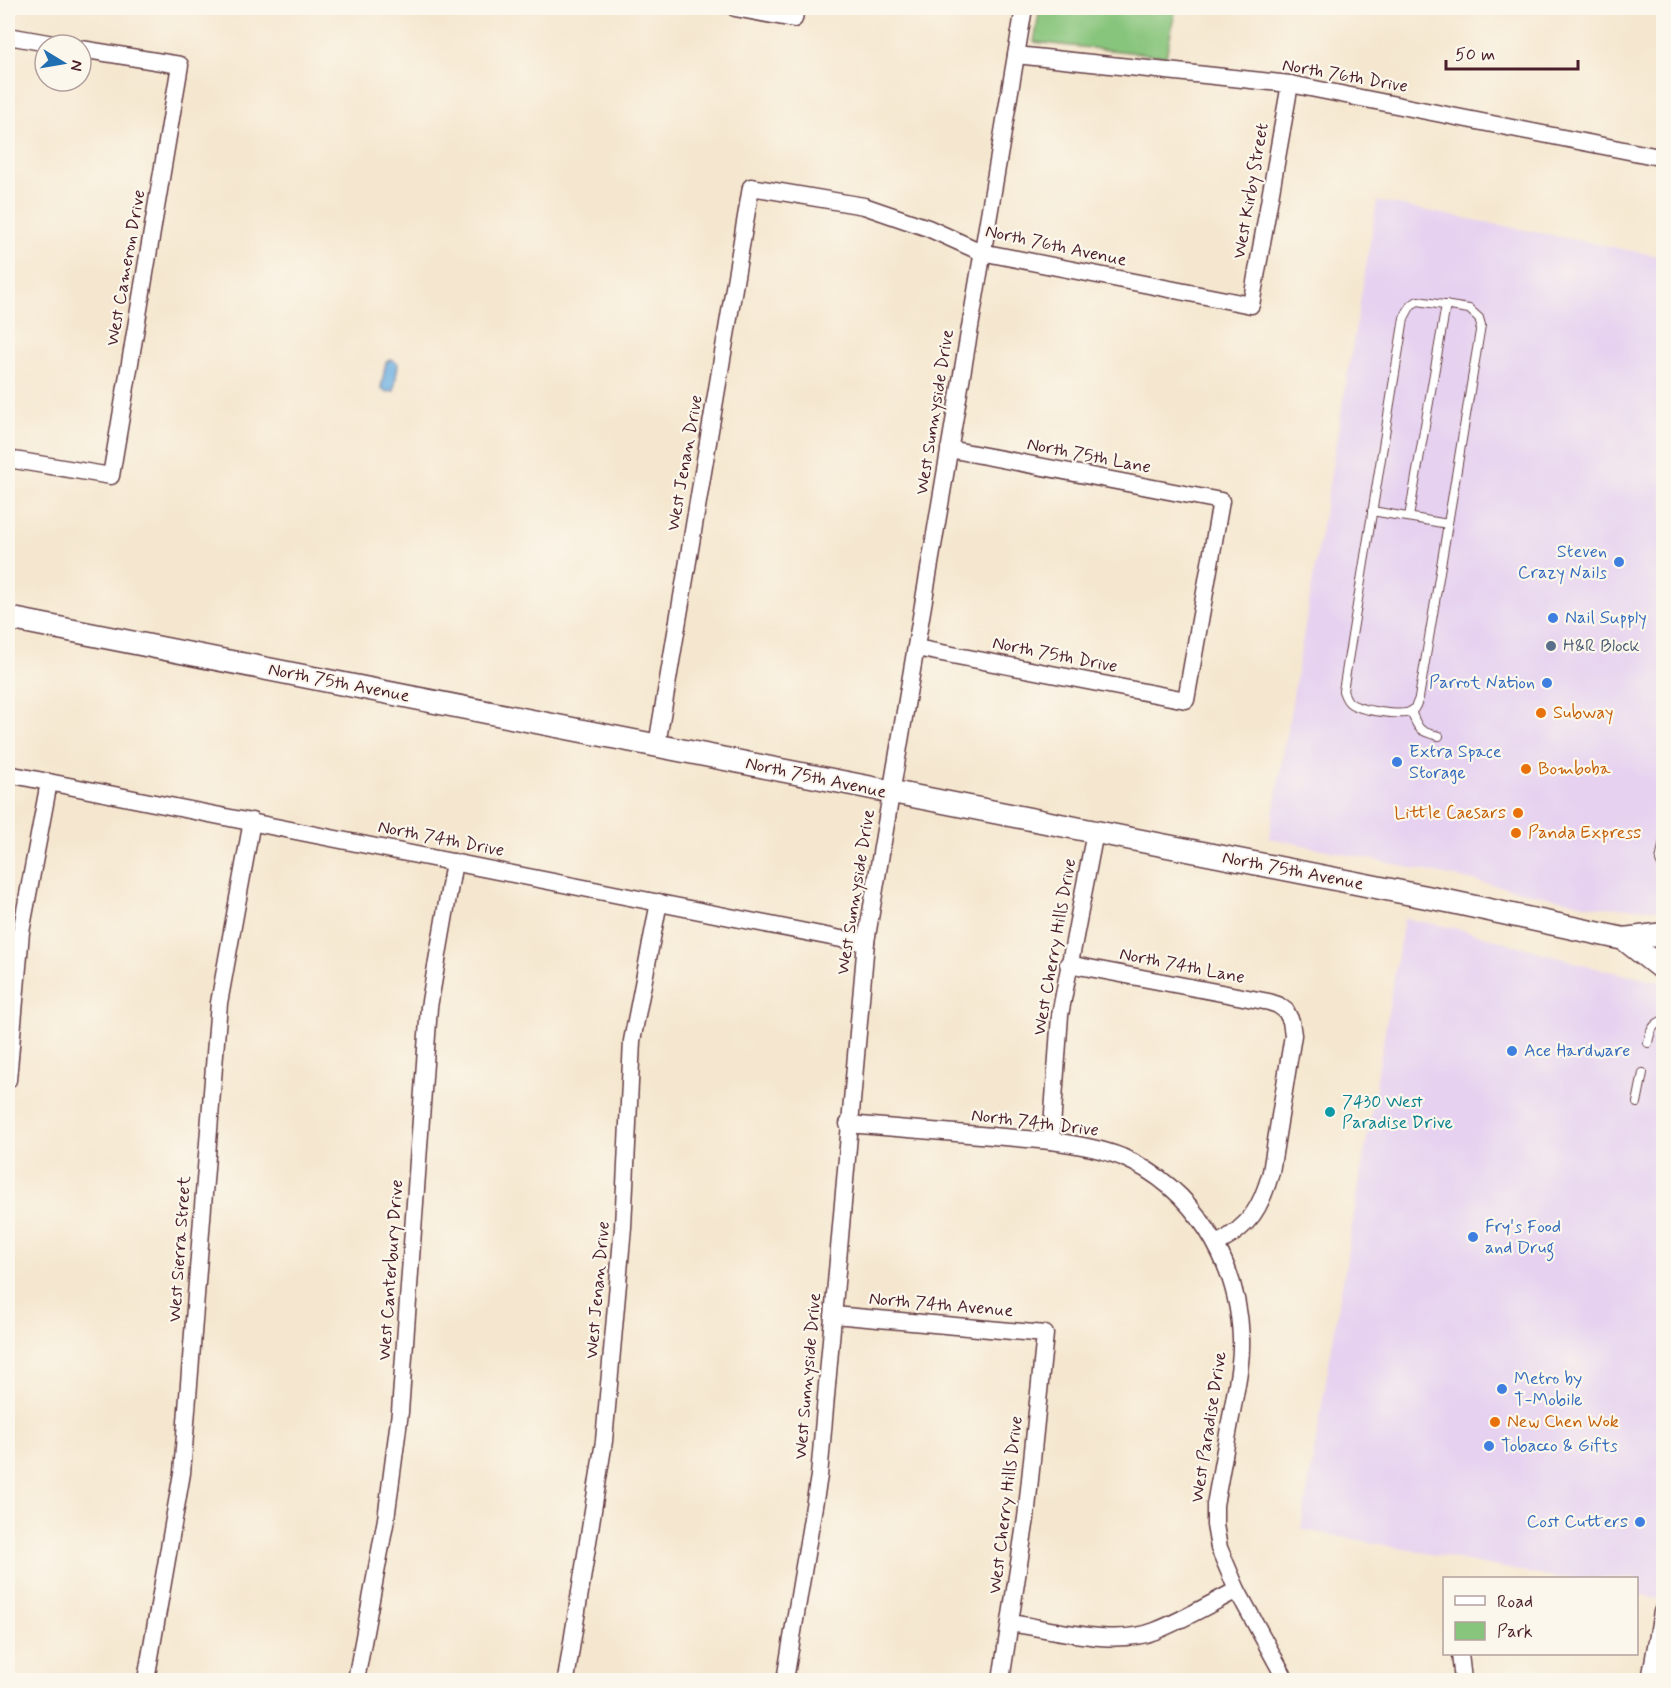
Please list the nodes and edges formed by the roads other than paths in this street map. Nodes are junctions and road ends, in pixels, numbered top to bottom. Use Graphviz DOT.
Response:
graph roads {
  1 [pos="735,8"];
  2 [pos="1024,8"];
  3 [pos="795,13"];
  4 [pos="8,36"];
  5 [pos="33,40"];
  6 [pos="93,51"];
  7 [pos="1016,55"];
  8 [pos="1290,84"];
  9 [pos="1664,158"];
  10 [pos="751,187"];
  11 [pos="981,252"];
  12 [pos="1251,305"];
  13 [pos="1446,305"];
  14 [pos="949,449"];
  15 [pos="8,459"];
  16 [pos="1372,511"];
  17 [pos="1409,517"];
  18 [pos="1448,524"];
  19 [pos="8,618"];
  20 [pos="916,648"];
  21 [pos="1186,700"];
  22 [pos="1412,711"];
  23 [pos="1439,736"];
  24 [pos="657,745"];
  25 [pos="8,774"];
  26 [pos="49,782"];
  27 [pos="891,793"];
  28 [pos="252,821"];
  29 [pos="1095,832"];
  30 [pos="1664,841"];
  31 [pos="454,862"];
  32 [pos="1664,869"];
  33 [pos="658,902"];
  34 [pos="1664,934"];
  35 [pos="1624,939"];
  36 [pos="866,942"];
  37 [pos="1068,964"];
  38 [pos="1664,967"];
  39 [pos="1664,1020"];
  40 [pos="1648,1043"];
  41 [pos="1642,1073"];
  42 [pos="8,1080"];
  43 [pos="1636,1104"];
  44 [pos="848,1124"];
  45 [pos="1051,1141"];
  46 [pos="1217,1244"];
  47 [pos="834,1315"];
  48 [pos="1045,1334"];
  49 [pos="1237,1590"];
  50 [pos="1662,1612"];
  51 [pos="1010,1623"];
  52 [pos="1460,1655"];
  53 [pos="146,1680"];
  54 [pos="356,1680"];
  55 [pos="566,1680"];
  56 [pos="785,1680"];
  57 [pos="1000,1680"];
  58 [pos="1286,1680"];
  59 [pos="1463,1680"];
  60 [pos="1650,1680"];
  1 -- 3 [label="street"];
  2 -- 7 [label="street, West Sunnyside Drive"];
  4 -- 5 [label="street"];
  6 -- 15 [label="street, West Cameron Drive"];
  7 -- 8 [label="street, North 76th Drive"];
  7 -- 11 [label="street, West Sunnyside Drive"];
  8 -- 9 [label="street, North 76th Drive"];
  8 -- 12 [label="street, West Kirby Street"];
  10 -- 11 [label="street, North 76th Avenue"];
  10 -- 24 [label="street, West Jenan Drive"];
  11 -- 12 [label="street, North 76th Avenue"];
  11 -- 14 [label="street, West Sunnyside Drive"];
  13 -- 16 [label="lane"];
  13 -- 17 [label="lane"];
  13 -- 18 [label="lane"];
  14 -- 20 [label="street, West Sunnyside Drive"];
  14 -- 21 [label="street, North 75th Lane"];
  16 -- 17 [label="lane"];
  16 -- 22 [label="lane"];
  17 -- 18 [label="lane"];
  18 -- 22 [label="lane"];
  19 -- 24 [label="main road, North 75th Avenue"];
  20 -- 21 [label="street, North 75th Drive"];
  20 -- 27 [label="street, West Sunnyside Drive"];
  22 -- 23 [label="lane"];
  24 -- 27 [label="main road, North 75th Avenue"];
  25 -- 26 [label="street, North 74th Drive"];
  26 -- 28 [label="street, North 74th Drive"];
  26 -- 42 [label="street"];
  27 -- 29 [label="main road, North 75th Avenue"];
  27 -- 36 [label="street, West Sunnyside Drive"];
  28 -- 31 [label="street, North 74th Drive"];
  28 -- 53 [label="street, West Sierra Street"];
  29 -- 35 [label="main road, North 75th Avenue"];
  29 -- 37 [label="street, West Cherry Hills Drive"];
  30 -- 32 [label="lane"];
  31 -- 33 [label="street, North 74th Drive"];
  31 -- 54 [label="street, West Canterbury Drive"];
  33 -- 36 [label="street, North 74th Drive"];
  33 -- 55 [label="street, West Jenan Drive"];
  34 -- 35 [label="main road, North 75th Avenue"];
  35 -- 38 [label="main road, North 75th Avenue"];
  36 -- 44 [label="street, West Sunnyside Drive"];
  37 -- 45 [label="street, West Cherry Hills Drive"];
  37 -- 46 [label="street, North 74th Lane"];
  39 -- 40 [label="lane"];
  41 -- 43 [label="lane"];
  44 -- 45 [label="street, North 74th Drive"];
  44 -- 47 [label="street, West Sunnyside Drive"];
  45 -- 46 [label="street, North 74th Drive"];
  46 -- 49 [label="street, West Paradise Drive"];
  47 -- 48 [label="street, North 74th Avenue"];
  47 -- 56 [label="street, West Sunnyside Drive"];
  48 -- 51 [label="street, West Cherry Hills Drive"];
  49 -- 51 [label="street"];
  49 -- 58 [label="street, West Paradise Drive"];
  50 -- 60 [label="street"];
  51 -- 57 [label="street, West Cherry Hills Drive"];
  52 -- 59 [label="street"];
}
